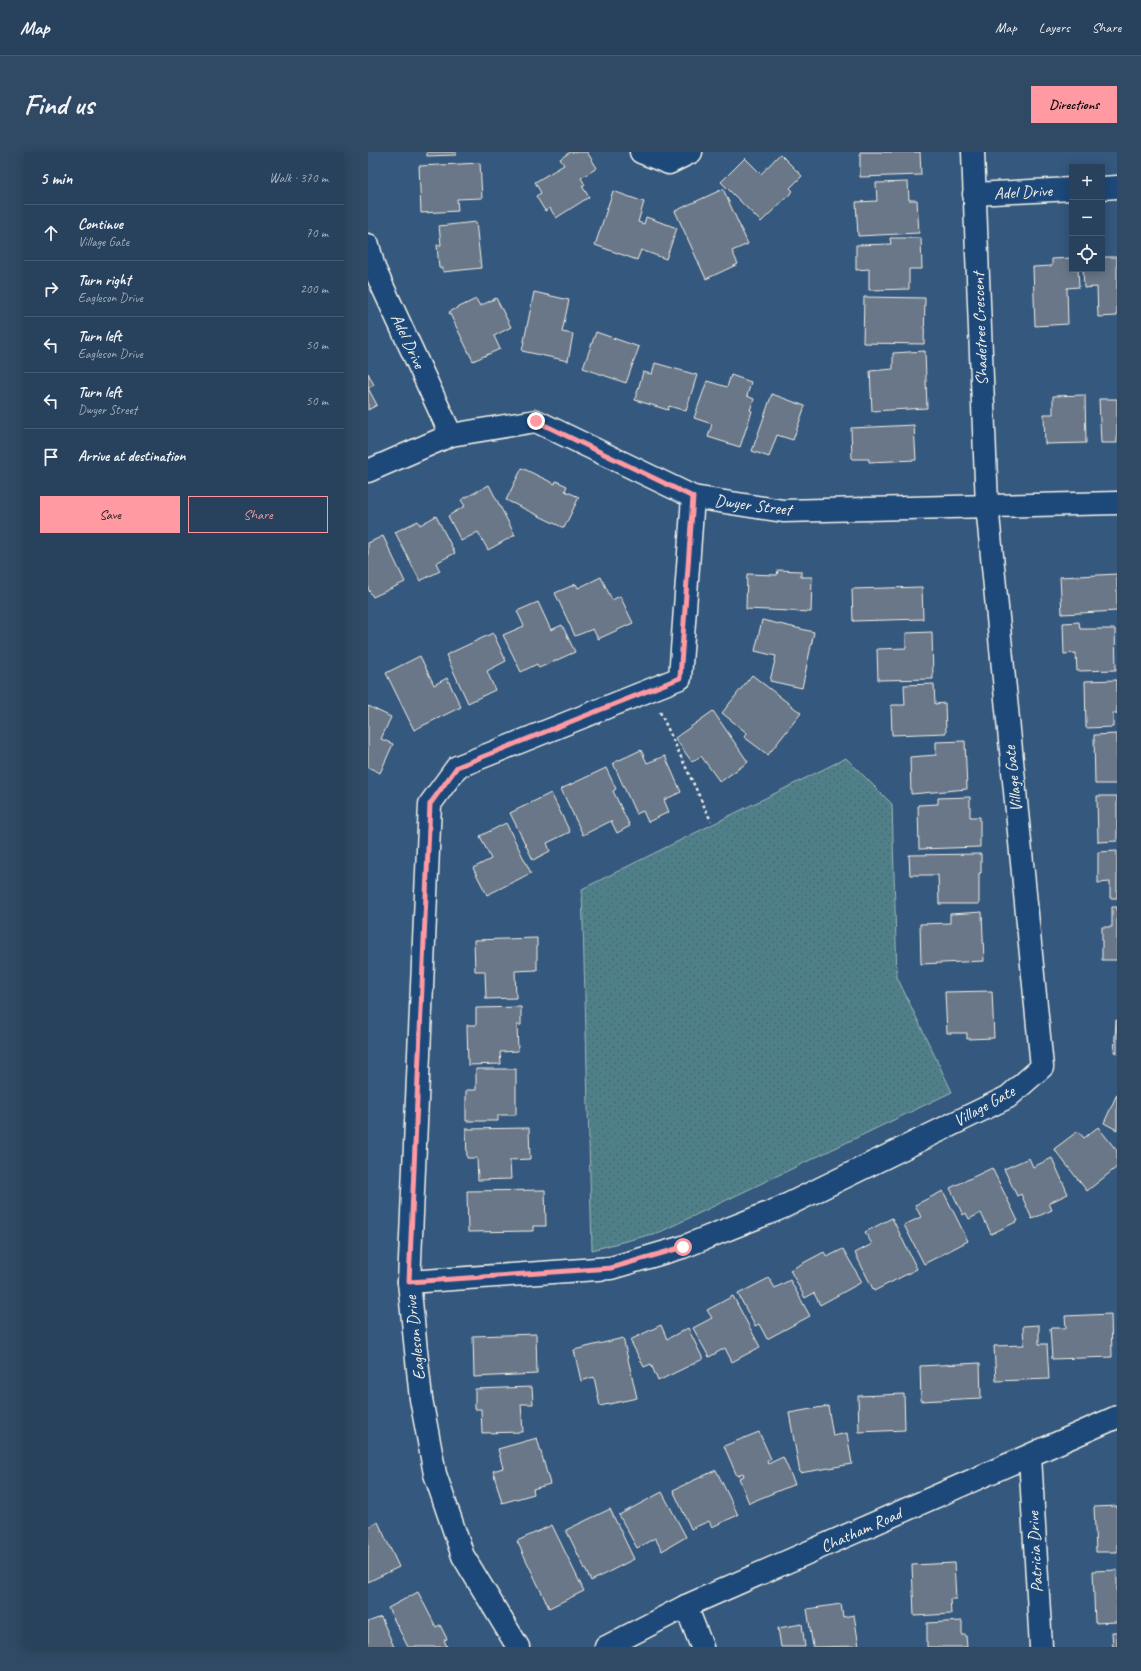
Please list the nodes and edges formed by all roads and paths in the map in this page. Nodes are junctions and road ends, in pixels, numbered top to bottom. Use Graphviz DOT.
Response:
graph roads {
  1 [pos="641,152"];
  2 [pos="691,152"];
  3 [pos="973,152"];
  4 [pos="1117,187"];
  5 [pos="1105,188"];
  6 [pos="1069,190"];
  7 [pos="974,194"];
  8 [pos="368,245"];
  9 [pos="451,435"];
  10 [pos="368,471"];
  11 [pos="693,497"];
  12 [pos="1117,503"];
  13 [pos="986,505"];
  14 [pos="649,690"];
  15 [pos="711,821"];
  16 [pos="409,1282"];
  17 [pos="1117,1418"];
  18 [pos="1030,1456"];
  19 [pos="686,1606"];
  20 [pos="518,1647"];
  21 [pos="606,1647"];
  22 [pos="702,1647"];
  23 [pos="1041,1647"];
  1 -- 2 [label="street"];
  3 -- 7 [label="street, Shadetree Crescent"];
  4 -- 5 [label="street"];
  6 -- 7 [label="street, Adel Drive"];
  7 -- 13 [label="street, Shadetree Crescent"];
  8 -- 9 [label="street, Adel Drive"];
  9 -- 10 [label="street, Dwyer Street"];
  9 -- 11 [label="street, Dwyer Street"];
  11 -- 13 [label="street, Dwyer Street"];
  11 -- 14 [label="street, Eagleson Drive"];
  12 -- 13 [label="street, Dwyer Street"];
  13 -- 16 [label="street, Village Gate"];
  14 -- 15 [label="path"];
  14 -- 16 [label="street, Eagleson Drive"];
  16 -- 20 [label="street, Eagleson Drive"];
  17 -- 18 [label="street, Chatham Road"];
  18 -- 19 [label="street, Chatham Road"];
  18 -- 23 [label="street, Patricia Drive"];
  19 -- 21 [label="street, Chatham Road"];
  19 -- 22 [label="street"];
}
